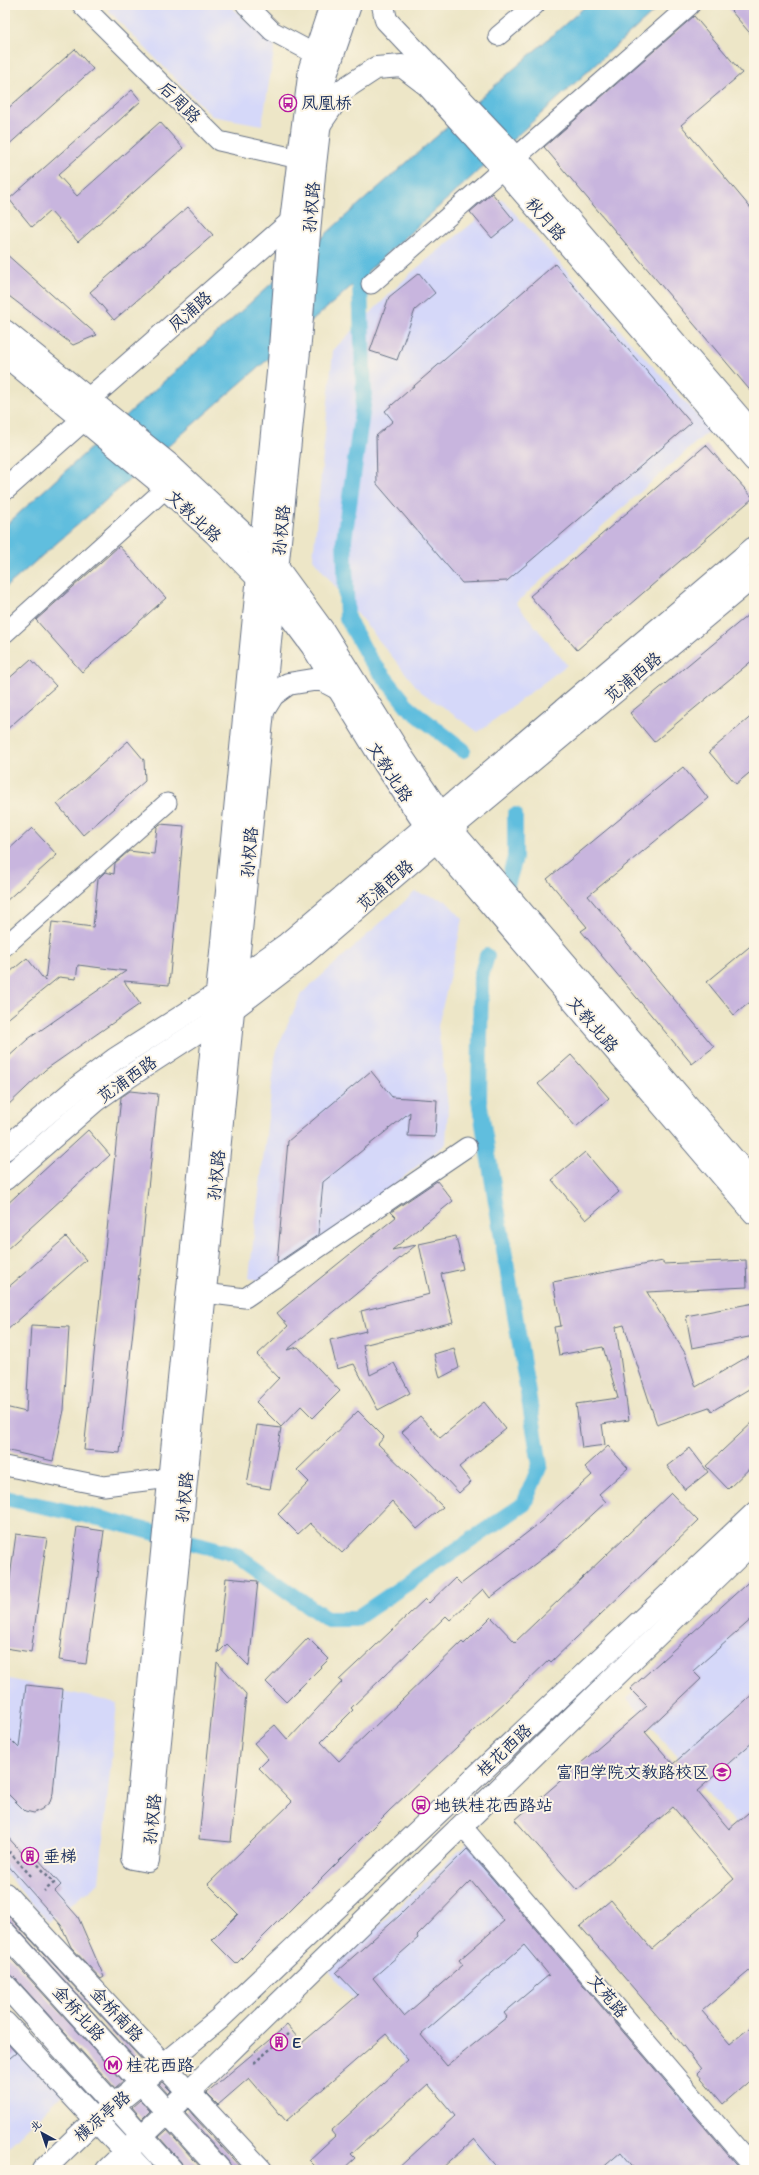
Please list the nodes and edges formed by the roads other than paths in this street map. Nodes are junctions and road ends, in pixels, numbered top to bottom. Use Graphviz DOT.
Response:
graph roads {
  1 [pos="82,5"];
  2 [pos="246,5"];
  3 [pos="331,5"];
  4 [pos="350,5"];
  5 [pos="383,5"];
  6 [pos="535,5"];
  7 [pos="690,5"];
  8 [pos="498,36"];
  9 [pos="315,54"];
  10 [pos="434,81"];
  11 [pos="320,124"];
  12 [pos="299,158"];
  13 [pos="509,162"];
  14 [pos="291,222"];
  15 [pos="371,284"];
  16 [pos="5,331"];
  17 [pos="5,355"];
  18 [pos="90,416"];
  19 [pos="754,434"];
  20 [pos="754,460"];
  21 [pos="5,473"];
  22 [pos="163,477"];
  23 [pos="5,489"];
  24 [pos="754,548"];
  25 [pos="260,549"];
  26 [pos="277,567"];
  27 [pos="754,576"];
  28 [pos="258,577"];
  29 [pos="274,595"];
  30 [pos="5,633"];
  31 [pos="337,688"];
  32 [pos="263,711"];
  33 [pos="167,803"];
  34 [pos="438,827"];
  35 [pos="529,934"];
  36 [pos="5,946"];
  37 [pos="237,980"];
  38 [pos="217,994"];
  39 [pos="233,1009"];
  40 [pos="213,1022"];
  41 [pos="467,1147"];
  42 [pos="5,1149"];
  43 [pos="5,1179"];
  44 [pos="754,1183"];
  45 [pos="754,1213"];
  46 [pos="204,1294"];
  47 [pos="5,1466"];
  48 [pos="170,1478"];
  49 [pos="176,1499"];
  50 [pos="754,1514"];
  51 [pos="754,1541"];
  52 [pos="171,1556"];
  53 [pos="461,1825"];
  54 [pos="5,1894"];
  55 [pos="5,1933"];
  56 [pos="5,1985"];
  57 [pos="5,2023"];
  58 [pos="163,2065"];
  59 [pos="141,2082"];
  60 [pos="189,2091"];
  61 [pos="114,2105"];
  62 [pos="167,2113"];
  63 [pos="95,2120"];
  64 [pos="143,2136"];
  65 [pos="126,2153"];
  66 [pos="754,2168"];
  67 [pos="43,2170"];
  68 [pos="107,2170"];
  69 [pos="142,2170"];
  70 [pos="172,2170"];
  71 [pos="220,2170"];
  72 [pos="261,2170"];
  1 -- 12 [label="street, 后周路"];
  2 -- 9 [label="street"];
  3 -- 9 [label="main road, 孙权路"];
  4 -- 11 [label="main road, 孙权路"];
  5 -- 10 [label="main road, 秋月路"];
  6 -- 8 [label="street"];
  7 -- 13 [label="street"];
  9 -- 12 [label="main road, 孙权路"];
  10 -- 11 [label="main road, 秋月路"];
  10 -- 13 [label="main road, 秋月路"];
  11 -- 26 [label="main road, 孙权路"];
  12 -- 14 [label="main road, 孙权路"];
  13 -- 15 [label="street"];
  13 -- 19 [label="main road, 秋月路"];
  13 -- 20 [label="main road, 秋月路"];
  14 -- 18 [label="main road, 凤浦路"];
  14 -- 25 [label="main road, 孙权路"];
  16 -- 18 [label="main road, 文教北路"];
  17 -- 18 [label="main road, 文教北路"];
  18 -- 21 [label="main road, 凤浦路"];
  18 -- 22 [label="main road, 文教北路"];
  18 -- 23 [label="main road, 凤浦路"];
  22 -- 25 [label="main road, 文教北路"];
  22 -- 28 [label="main road, 文教北路"];
  22 -- 30 [label="street"];
  24 -- 34 [label="main road, 苋浦西路"];
  25 -- 26 [label="main road, 文教北路"];
  25 -- 28 [label="main road, 孙权路"];
  26 -- 29 [label="main road, 孙权路"];
  26 -- 34 [label="main road, 文教北路"];
  27 -- 34 [label="main road, 苋浦西路"];
  28 -- 29 [label="main road, 文教北路"];
  28 -- 38 [label="main road, 孙权路"];
  29 -- 31 [label="main road, 文教北路"];
  29 -- 32 [label="main road, 孙权路"];
  31 -- 32 [label="main road"];
  31 -- 34 [label="main road, 文教北路"];
  32 -- 37 [label="main road, 孙权路"];
  33 -- 36 [label="street"];
  34 -- 35 [label="main road, 文教北路"];
  34 -- 37 [label="main road, 苋浦西路"];
  34 -- 39 [label="main road, 苋浦西路"];
  35 -- 44 [label="main road, 文教北路"];
  35 -- 45 [label="main road, 文教北路"];
  37 -- 38 [label="main road, 苋浦西路"];
  37 -- 39 [label="main road, 孙权路"];
  38 -- 40 [label="main road, 孙权路"];
  38 -- 42 [label="main road, 苋浦西路"];
  39 -- 40 [label="main road, 苋浦西路"];
  39 -- 46 [label="main road, 孙权路"];
  40 -- 43 [label="main road, 苋浦西路"];
  40 -- 48 [label="main road, 孙权路"];
  41 -- 46 [label="street"];
  46 -- 49 [label="main road, 孙权路"];
  47 -- 48 [label="street"];
  48 -- 49 [label="main road, 孙权路"];
  49 -- 52 [label="main road, 孙权路"];
  50 -- 58 [label="main road, 桂花西路"];
  51 -- 53 [label="main road, 桂花西路"];
  52 -- 52 [label="main road, 孙权路"];
  53 -- 60 [label="main road, 桂花西路"];
  53 -- 66 [label="street, 文苑路"];
  54 -- 58 [label="main road, 金桥南路"];
  55 -- 59 [label="main road, 金桥北路"];
  56 -- 61 [label="main road"];
  57 -- 63 [label="main road"];
  58 -- 59 [label="main road, 横凉亭路"];
  58 -- 60 [label="main road, 金桥南路"];
  59 -- 61 [label="main road, 横凉亭路"];
  59 -- 62 [label="main road, 金桥北路"];
  60 -- 62 [label="main road"];
  60 -- 72 [label="main road, 金桥南路"];
  61 -- 63 [label="main road, 横凉亭路"];
  61 -- 64 [label="main road"];
  62 -- 64 [label="main road"];
  62 -- 71 [label="main road"];
  63 -- 65 [label="main road"];
  63 -- 67 [label="main road, 横凉亭路"];
  64 -- 65 [label="main road"];
  64 -- 70 [label="main road"];
  65 -- 68 [label="main road"];
  65 -- 69 [label="main road"];
}
